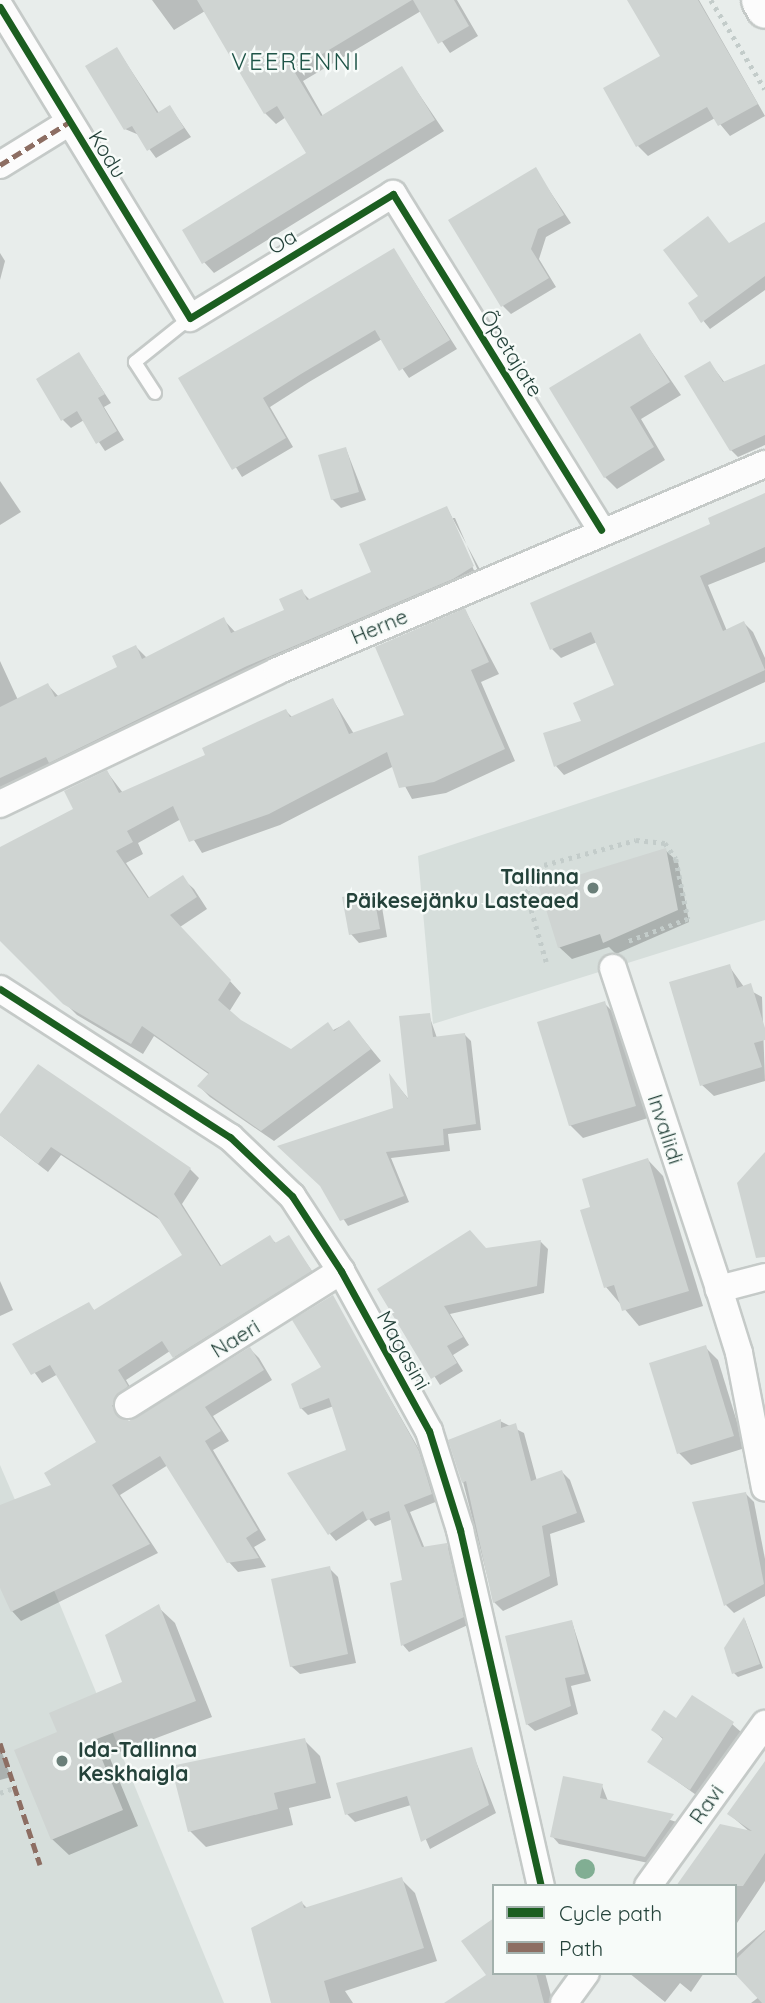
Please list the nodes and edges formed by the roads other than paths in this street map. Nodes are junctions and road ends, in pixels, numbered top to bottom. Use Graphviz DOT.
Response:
graph roads {
  1 [pos="760,0"];
  2 [pos="0,7"];
  3 [pos="765,9"];
  4 [pos="68,124"];
  5 [pos="0,165"];
  6 [pos="393,194"];
  7 [pos="190,318"];
  8 [pos="155,393"];
  9 [pos="765,464"];
  10 [pos="601,530"];
  11 [pos="0,804"];
  12 [pos="617,956"];
  13 [pos="0,989"];
  14 [pos="341,1271"];
  15 [pos="765,1277"];
  16 [pos="719,1289"];
  17 [pos="128,1405"];
  18 [pos="765,1488"];
  19 [pos="765,1724"];
  20 [pos="542,1884"];
  21 [pos="649,1884"];
  22 [pos="584,1975"];
  23 [pos="565,1991"];
  1 -- 3 [label="street"];
  2 -- 4 [label="street, Kodu"];
  4 -- 5 [label="street"];
  4 -- 7 [label="street, Kodu"];
  6 -- 7 [label="street, Oa"];
  6 -- 10 [label="street, Õpetajate"];
  7 -- 8 [label="lane"];
  9 -- 10 [label="street, Herne"];
  10 -- 11 [label="street, Herne"];
  12 -- 16 [label="street, Invaliidi"];
  13 -- 14 [label="street, Magasini"];
  14 -- 17 [label="street, Naeri"];
  14 -- 20 [label="street, Magasini"];
  15 -- 16 [label="street"];
  16 -- 18 [label="street, Invaliidi"];
  19 -- 21 [label="street, Ravi"];
  22 -- 23 [label="street"];
}
